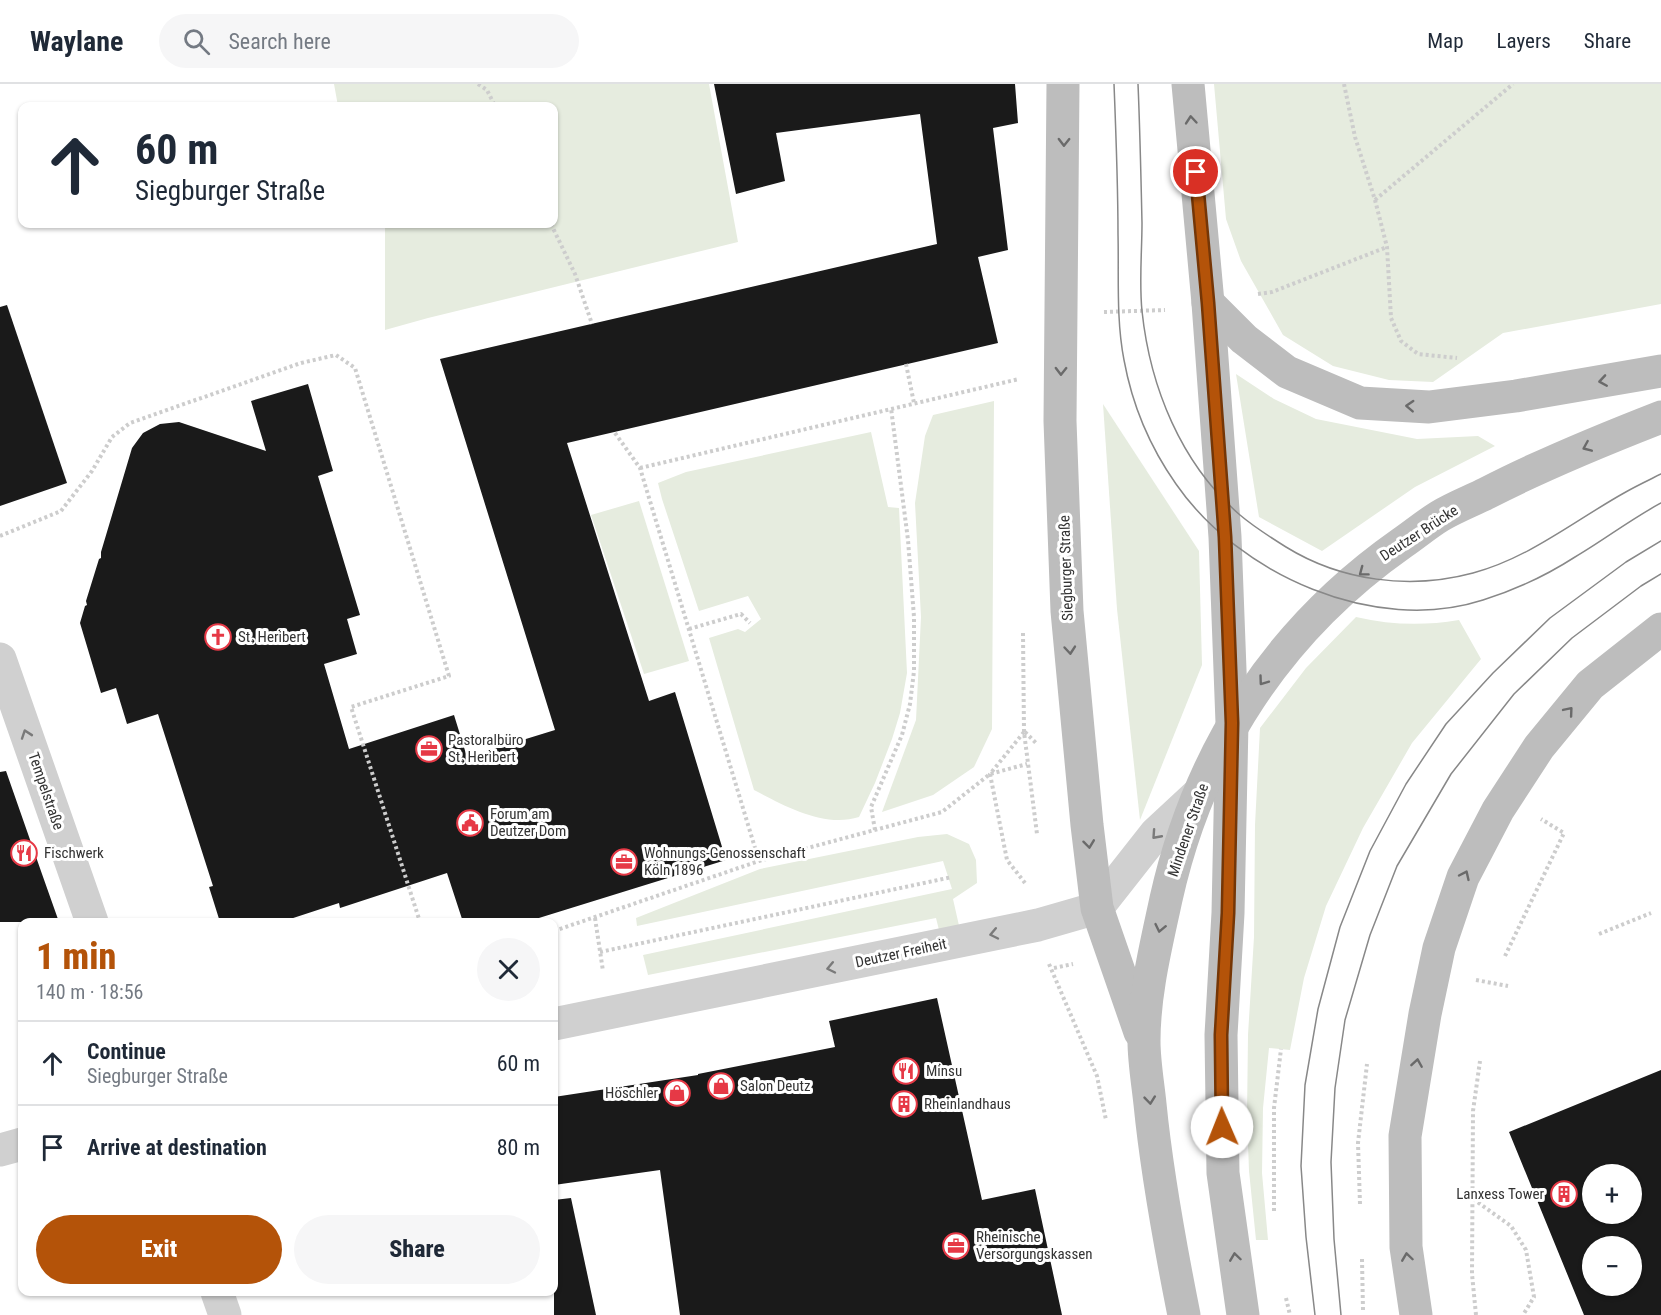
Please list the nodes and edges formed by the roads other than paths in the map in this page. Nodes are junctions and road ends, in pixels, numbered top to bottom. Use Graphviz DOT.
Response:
graph roads {
  1 [pos="1063,84"];
  2 [pos="1188,84"];
  3 [pos="1208,303"];
  4 [pos="1661,371"];
  5 [pos="1661,417"];
  6 [pos="1661,629"];
  7 [pos="0,659"];
  8 [pos="1232,723"];
  9 [pos="1197,794"];
  10 [pos="1097,908"];
  11 [pos="91,918"];
  12 [pos="558,1023"];
  13 [pos="1144,1042"];
  14 [pos="18,1145"];
  15 [pos="0,1150"];
  16 [pos="219,1296"];
  17 [pos="225,1315"];
  18 [pos="1184,1315"];
  19 [pos="1243,1315"];
  20 [pos="1416,1315"];
  1 -- 10 [label="main road, Siegburger Straße, one-way"];
  3 -- 2 [label="main road, one-way"];
  4 -- 3 [label="main road, one-way"];
  3 -- 8 [label="main road"];
  5 -- 8 [label="main road, Deutzer Brücke, one-way"];
  20 -- 6 [label="main road, one-way"];
  11 -- 7 [label="street, Tempelstraße, one-way"];
  8 -- 9 [label="main road, Mindener Straße"];
  19 -- 8 [label="main road, Mindener Straße, one-way"];
  9 -- 10 [label="street, one-way"];
  9 -- 13 [label="main road, Mindener Straße, one-way"];
  10 -- 12 [label="street, Deutzer Freiheit, one-way"];
  10 -- 13 [label="main road, Siegburger Straße"];
  13 -- 18 [label="main road, Mindener Straße, one-way"];
  14 -- 15 [label="street"];
  16 -- 17 [label="street"];
}
